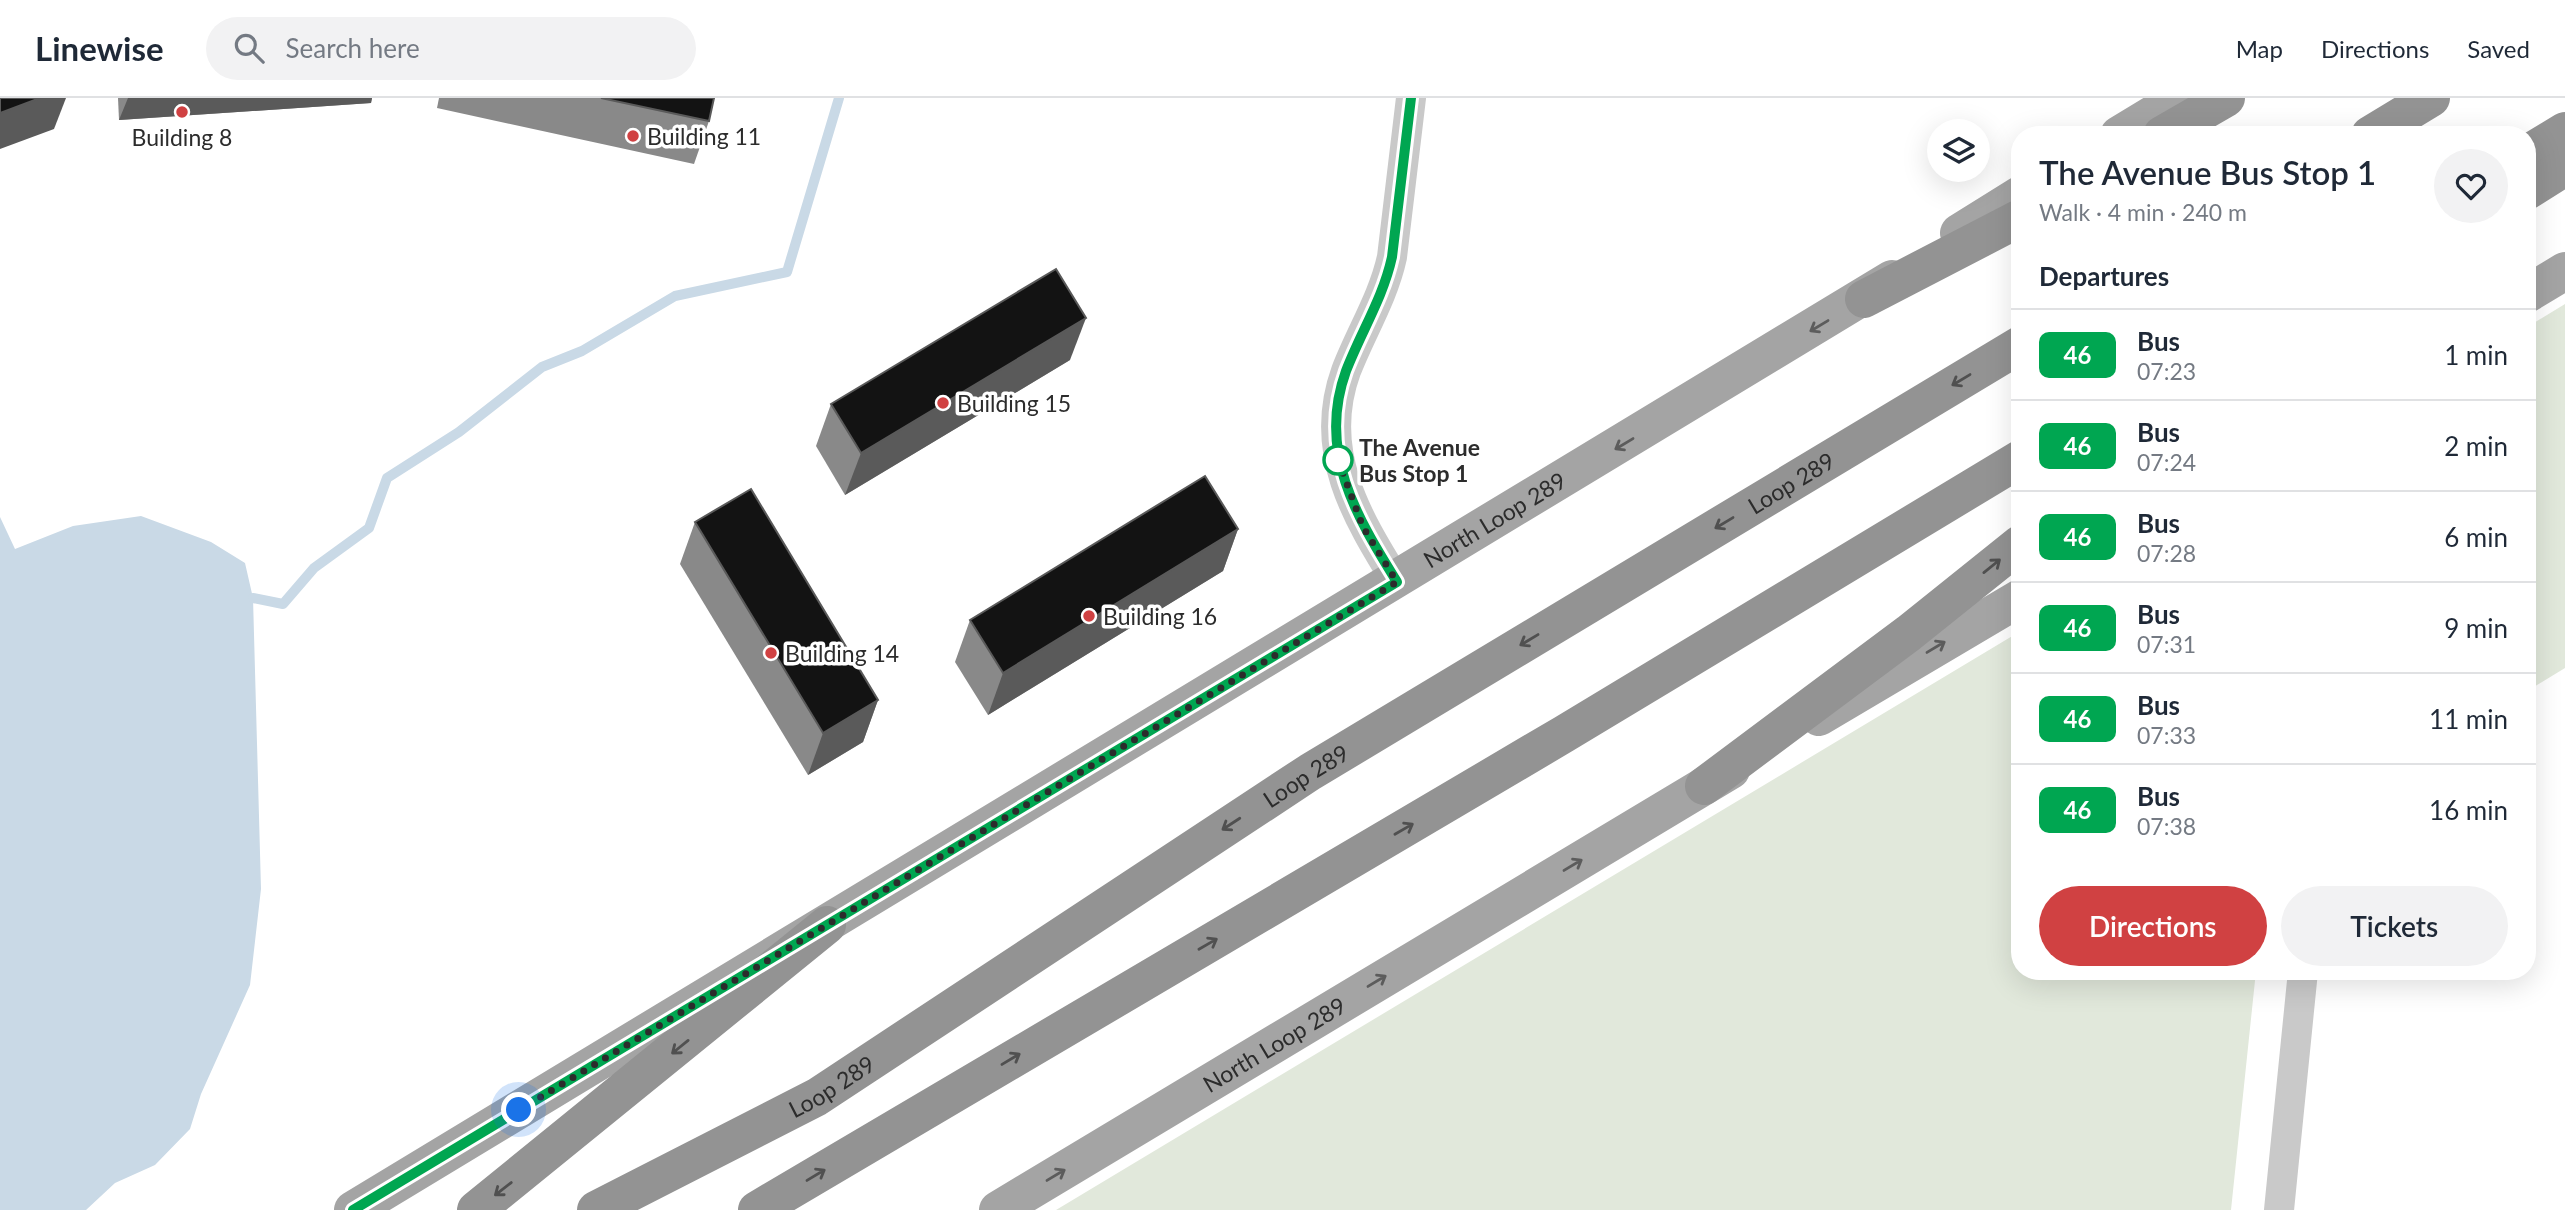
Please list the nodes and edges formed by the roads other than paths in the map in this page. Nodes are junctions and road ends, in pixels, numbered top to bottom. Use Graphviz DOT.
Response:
graph roads {
  1 [pos="1411,98"];
  2 [pos="2180,98"];
  3 [pos="2226,98"];
  4 [pos="2431,98"];
  5 [pos="2134,126"];
  6 [pos="2178,126"];
  7 [pos="2385,126"];
  8 [pos="2565,131"];
  9 [pos="2536,149"];
  10 [pos="2565,167"];
  11 [pos="2536,185"];
  12 [pos="2011,201"];
  13 [pos="2011,223"];
  14 [pos="2565,271"];
  15 [pos="2536,289"];
  16 [pos="1864,299"];
  17 [pos="2011,350"];
  18 [pos="2011,464"];
  19 [pos="2011,551"];
  20 [pos="1397,582"];
  21 [pos="2011,602"];
  22 [pos="1704,786"];
  23 [pos="827,925"];
  24 [pos="2302,980"];
  25 [pos="354,1210"];
  26 [pos="476,1210"];
  27 [pos="596,1210"];
  28 [pos="757,1210"];
  29 [pos="998,1210"];
  30 [pos="2279,1210"];
  1 -- 20 [label="street"];
  2 -- 5 [label="main road"];
  3 -- 6 [label="highway"];
  4 -- 7 [label="highway"];
  8 -- 9 [label="highway"];
  10 -- 11 [label="highway"];
  12 -- 16 [label="main road, North Loop 289"];
  13 -- 16 [label="highway"];
  14 -- 15 [label="main road"];
  16 -- 20 [label="main road, North Loop 289, one-way"];
  17 -- 27 [label="highway, Loop 289, one-way"];
  28 -- 18 [label="highway, one-way"];
  22 -- 19 [label="highway, one-way"];
  20 -- 23 [label="main road, North Loop 289"];
  22 -- 21 [label="main road, North Loop 289, one-way"];
  29 -- 22 [label="main road, North Loop 289, one-way"];
  23 -- 25 [label="main road, North Loop 289"];
  23 -- 26 [label="highway, one-way"];
  24 -- 30 [label="street"];
}
